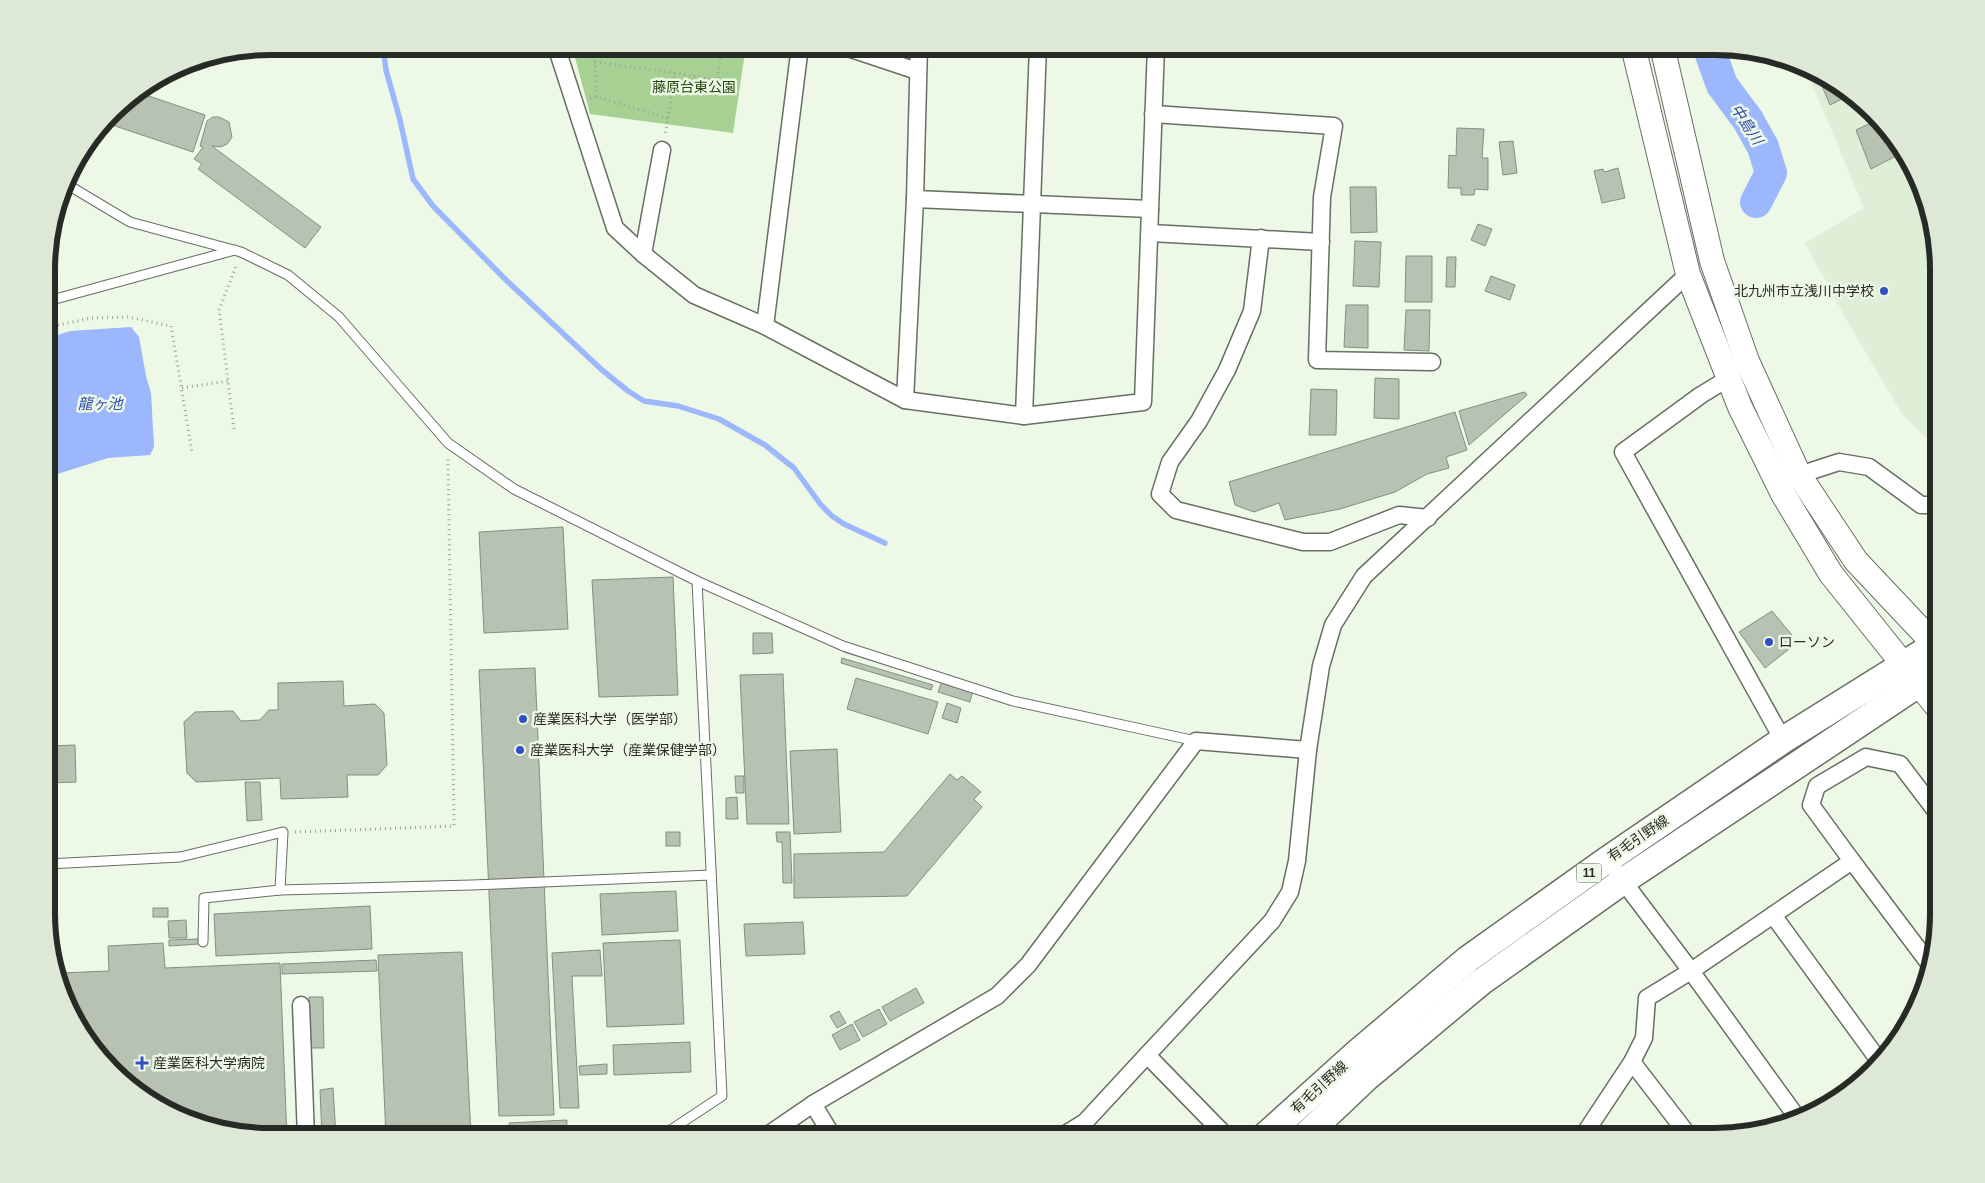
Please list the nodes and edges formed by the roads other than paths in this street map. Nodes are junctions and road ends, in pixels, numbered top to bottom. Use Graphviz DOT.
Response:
graph roads {
  1 [pos="559,55"];
  2 [pos="799,55"];
  3 [pos="868,55"];
  4 [pos="918,55"];
  5 [pos="1038,55"];
  6 [pos="1156,55"];
  7 [pos="1635,55"];
  8 [pos="1664,55"];
  9 [pos="917,72"];
  10 [pos="1153,114"];
  11 [pos="662,150"];
  12 [pos="72,186"];
  13 [pos="915,199"];
  14 [pos="1031,204"];
  15 [pos="1150,209"];
  16 [pos="1150,233"];
  17 [pos="1261,238"];
  18 [pos="1321,242"];
  19 [pos="239,251"];
  20 [pos="643,254"];
  21 [pos="1688,274"];
  22 [pos="55,299"];
  23 [pos="765,326"];
  24 [pos="1432,362"];
  25 [pos="1729,378"];
  26 [pos="905,400"];
  27 [pos="1024,416"];
  28 [pos="1798,475"];
  29 [pos="1930,505"];
  30 [pos="1428,518"];
  31 [pos="697,581"];
  32 [pos="1930,638"];
  33 [pos="1930,657"];
  34 [pos="1921,673"];
  35 [pos="1930,692"];
  36 [pos="1782,740"];
  37 [pos="1196,741"];
  38 [pos="1308,750"];
  39 [pos="1930,803"];
  40 [pos="1607,860"];
  41 [pos="1852,861"];
  42 [pos="55,864"];
  43 [pos="711,875"];
  44 [pos="1623,882"];
  45 [pos="280,890"];
  46 [pos="1773,916"];
  47 [pos="203,942"];
  48 [pos="1925,958"];
  49 [pos="1691,971"];
  50 [pos="302,1005"];
  51 [pos="1147,1055"];
  52 [pos="1876,1056"];
  53 [pos="1632,1062"];
  54 [pos="813,1104"];
  55 [pos="1794,1113"];
  56 [pos="306,1128"];
  57 [pos="674,1128"];
  58 [pos="778,1128"];
  59 [pos="828,1128"];
  60 [pos="1075,1128"];
  61 [pos="1218,1128"];
  62 [pos="1274,1128"];
  63 [pos="1313,1128"];
  64 [pos="1588,1128"];
  65 [pos="1683,1128"];
  1 -- 20 [label="street"];
  2 -- 23 [label="street"];
  3 -- 9 [label="street"];
  4 -- 9 [label="street"];
  5 -- 14 [label="street"];
  6 -- 10 [label="street"];
  7 -- 21 [label="street"];
  8 -- 28 [label="street"];
  9 -- 13 [label="street"];
  10 -- 15 [label="street"];
  10 -- 18 [label="street"];
  11 -- 20 [label="street"];
  12 -- 19 [label="lane"];
  13 -- 14 [label="street"];
  13 -- 26 [label="street"];
  14 -- 15 [label="street"];
  14 -- 27 [label="street"];
  15 -- 16 [label="street"];
  16 -- 17 [label="street"];
  16 -- 27 [label="street"];
  17 -- 18 [label="street"];
  17 -- 30 [label="street"];
  18 -- 24 [label="street"];
  19 -- 22 [label="lane"];
  19 -- 31 [label="lane"];
  20 -- 23 [label="street"];
  21 -- 25 [label="street"];
  21 -- 30 [label="street"];
  23 -- 26 [label="street"];
  25 -- 34 [label="street"];
  25 -- 36 [label="street"];
  26 -- 27 [label="street"];
  28 -- 29 [label="street"];
  28 -- 32 [label="street"];
  30 -- 38 [label="street"];
  31 -- 37 [label="lane"];
  31 -- 43 [label="lane"];
  33 -- 34 [label="main road, 有毛引野線 / 11"];
  34 -- 35 [label="street"];
  34 -- 36 [label="main road, 有毛引野線 / 11"];
  34 -- 44 [label="main road, 有毛引野線 / 11"];
  36 -- 40 [label="main road, 有毛引野線 / 11"];
  37 -- 38 [label="street"];
  37 -- 54 [label="street"];
  38 -- 51 [label="street"];
  39 -- 41 [label="street"];
  40 -- 44 [label="street"];
  40 -- 62 [label="main road, 有毛引野線 / 11"];
  41 -- 46 [label="street"];
  41 -- 48 [label="street"];
  42 -- 45 [label="lane"];
  43 -- 45 [label="lane"];
  43 -- 57 [label="lane"];
  44 -- 49 [label="street"];
  44 -- 63 [label="main road, 有毛引野線 / 11"];
  45 -- 47 [label="lane"];
  46 -- 49 [label="street"];
  46 -- 52 [label="street"];
  49 -- 53 [label="street"];
  49 -- 55 [label="street"];
  50 -- 56 [label="street"];
  51 -- 60 [label="street"];
  51 -- 61 [label="street"];
  53 -- 64 [label="street"];
  53 -- 65 [label="street"];
  54 -- 58 [label="street"];
  54 -- 59 [label="street"];
}
